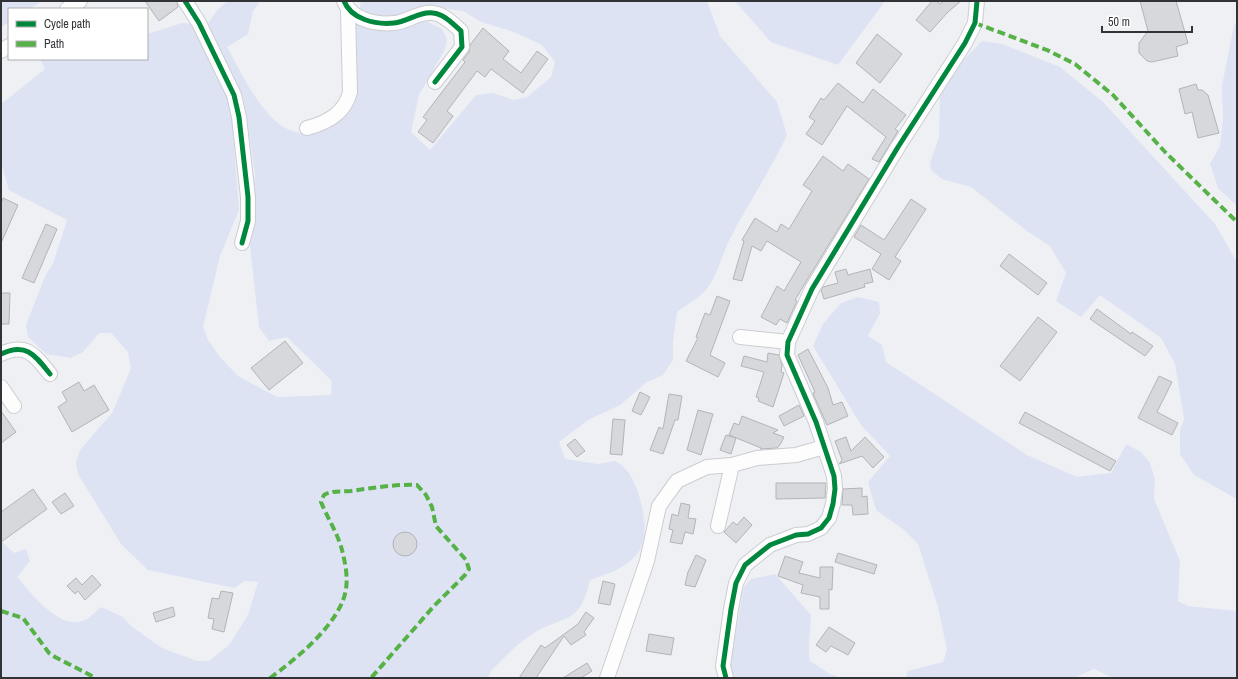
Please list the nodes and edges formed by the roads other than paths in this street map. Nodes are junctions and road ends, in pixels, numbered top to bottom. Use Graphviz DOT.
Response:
graph roads {
  1 [pos="80,1"];
  2 [pos="185,1"];
  3 [pos="977,1"];
  4 [pos="345,4"];
  5 [pos="69,8"];
  6 [pos="435,82"];
  7 [pos="307,128"];
  8 [pos="242,243"];
  9 [pos="740,337"];
  10 [pos="788,342"];
  11 [pos="1,354"];
  12 [pos="50,374"];
  13 [pos="1,387"];
  14 [pos="14,406"];
  15 [pos="824,447"];
  16 [pos="732,465"];
  17 [pos="718,526"];
  18 [pos="607,678"];
  19 [pos="726,678"];
  1 -- 5 [label="street"];
  2 -- 8 [label="street"];
  3 -- 10 [label="street"];
  4 -- 6 [label="street"];
  4 -- 7 [label="street"];
  9 -- 10 [label="street"];
  10 -- 15 [label="street"];
  11 -- 12 [label="street"];
  13 -- 14 [label="street"];
  15 -- 16 [label="street"];
  15 -- 19 [label="street"];
  16 -- 17 [label="street"];
  16 -- 18 [label="street"];
}
